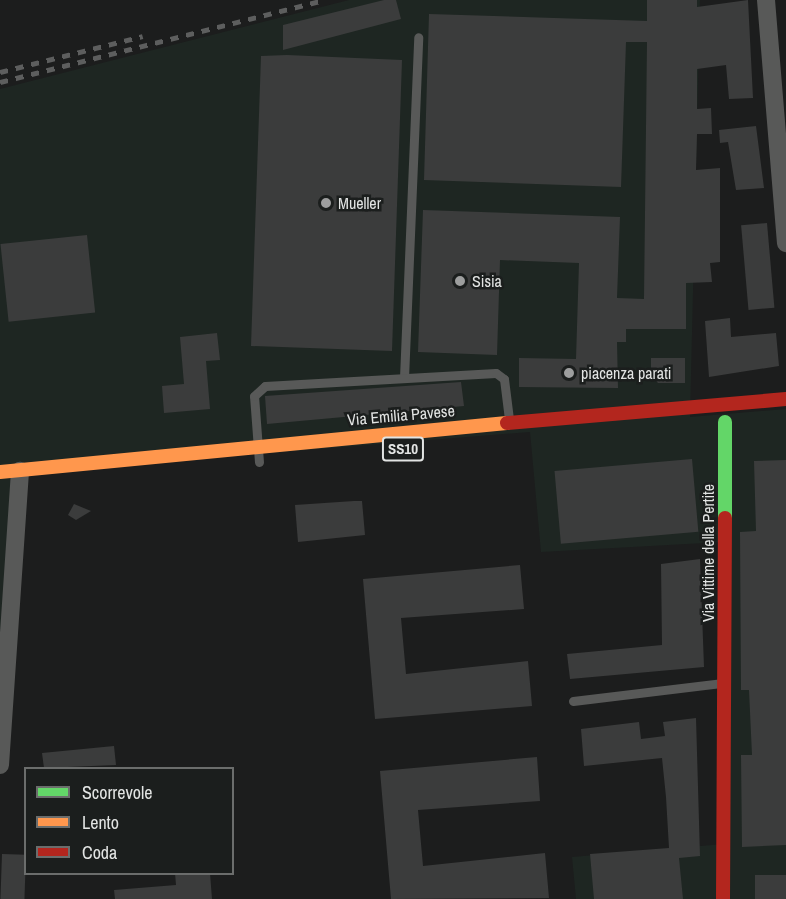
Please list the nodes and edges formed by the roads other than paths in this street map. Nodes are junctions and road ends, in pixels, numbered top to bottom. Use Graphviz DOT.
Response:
graph roads {
  1 [pos="766,0"];
  2 [pos="418,37"];
  3 [pos="782,143"];
  4 [pos="786,243"];
  5 [pos="404,378"];
  6 [pos="786,399"];
  7 [pos="745,420"];
  8 [pos="525,421"];
  9 [pos="509,422"];
  10 [pos="528,439"];
  11 [pos="459,444"];
  12 [pos="257,445"];
  13 [pos="259,462"];
  14 [pos="20,471"];
  15 [pos="0,472"];
  16 [pos="724,683"];
  17 [pos="573,701"];
  18 [pos="0,765"];
  19 [pos="723,899"];
  1 -- 3 [label="street"];
  2 -- 5 [label="lane"];
  3 -- 4 [label="street"];
  5 -- 9 [label="lane"];
  5 -- 12 [label="lane"];
  6 -- 8 [label="main road, Via Emilia Pavese / SS10"];
  7 -- 16 [label="main road, Via Vittime della Pertite"];
  8 -- 9 [label="main road, Via Emilia Pavese / SS10"];
  8 -- 10 [label="lane"];
  9 -- 12 [label="main road, Via Emilia Pavese / SS10"];
  11 -- 13 [label="main road, Via Emilia Pavese / SS10"];
  12 -- 13 [label="lane"];
  12 -- 14 [label="main road, Via Emilia Pavese / SS10"];
  13 -- 14 [label="main road, Via Emilia Pavese / SS10"];
  14 -- 15 [label="main road, Via Emilia Pavese / SS10"];
  14 -- 18 [label="street"];
  16 -- 17 [label="lane"];
  16 -- 19 [label="main road, Via Vittime della Pertite"];
}
